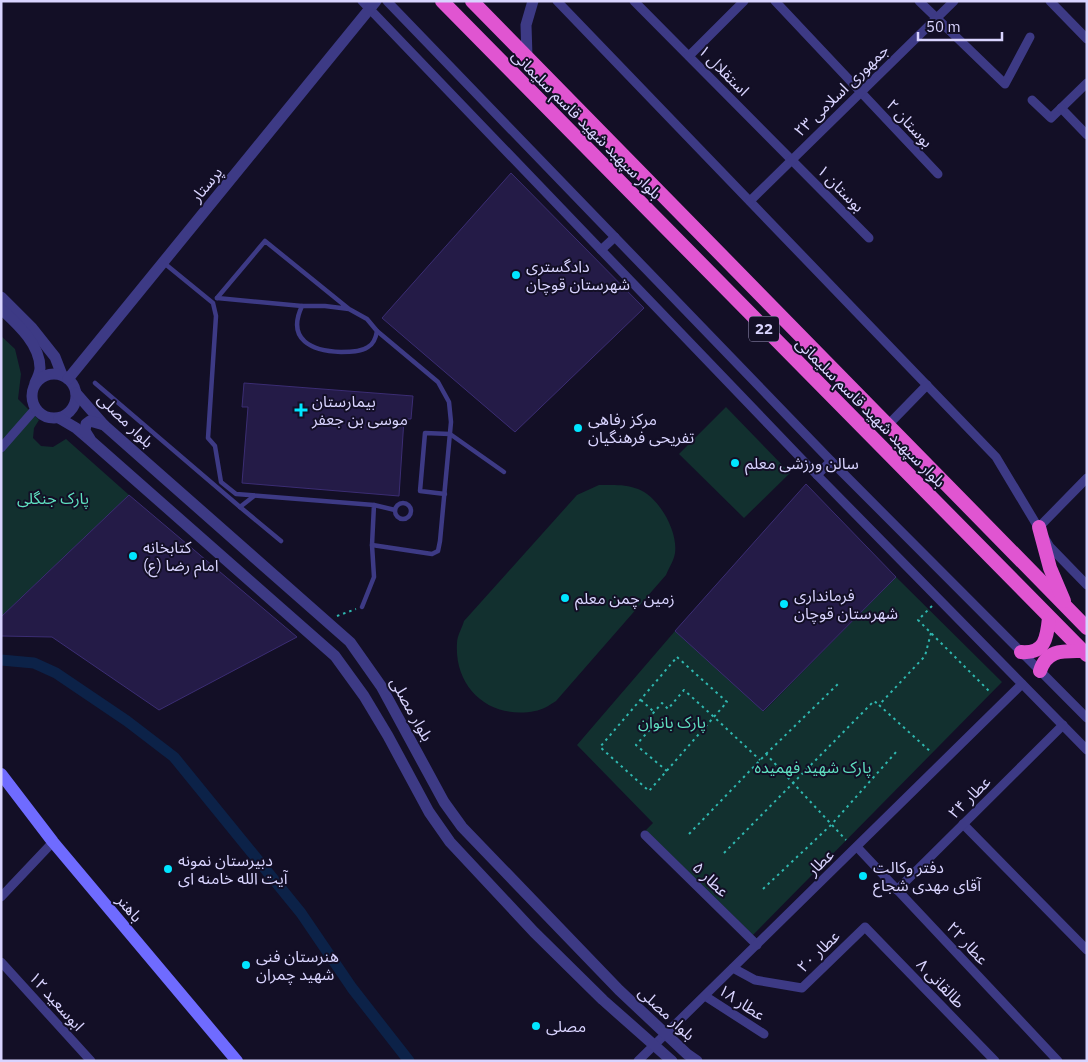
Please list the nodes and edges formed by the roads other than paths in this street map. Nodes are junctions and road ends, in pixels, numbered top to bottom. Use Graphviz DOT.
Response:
graph roads {
  1 [pos="387,1"];
  2 [pos="442,1"];
  3 [pos="472,1"];
  4 [pos="533,1"];
  5 [pos="557,1"];
  6 [pos="634,1"];
  7 [pos="744,1"];
  8 [pos="775,1"];
  9 [pos="919,1"];
  10 [pos="954,1"];
  11 [pos="1050,1"];
  12 [pos="369,4"];
  13 [pos="936,18"];
  14 [pos="1030,37"];
  15 [pos="1087,39"];
  16 [pos="689,56"];
  17 [pos="527,57"];
  18 [pos="1087,83"];
  19 [pos="861,92"];
  20 [pos="1032,100"];
  21 [pos="1061,108"];
  22 [pos="1087,135"];
  23 [pos="791,160"];
  24 [pos="938,174"];
  25 [pos="750,200"];
  26 [pos="615,237"];
  27 [pos="869,238"];
  28 [pos="601,250"];
  29 [pos="163,263"];
  30 [pos="1,297"];
  31 [pos="302,306"];
  32 [pos="349,308"];
  33 [pos="1,309"];
  34 [pos="377,331"];
  35 [pos="65,377"];
  36 [pos="95,383"];
  37 [pos="35,384"];
  38 [pos="927,385"];
  39 [pos="76,393"];
  40 [pos="36,408"];
  41 [pos="58,418"];
  42 [pos="104,425"];
  43 [pos="888,425"];
  44 [pos="450,434"];
  45 [pos="90,440"];
  46 [pos="1,448"];
  47 [pos="832,461"];
  48 [pos="504,472"];
  49 [pos="817,475"];
  50 [pos="1087,478"];
  51 [pos="445,494"];
  52 [pos="254,496"];
  53 [pos="374,505"];
  54 [pos="240,508"];
  55 [pos="395,510"];
  56 [pos="1040,527"];
  57 [pos="281,540"];
  58 [pos="372,545"];
  59 [pos="1087,585"];
  60 [pos="362,607"];
  61 [pos="1067,608"];
  62 [pos="1049,618"];
  63 [pos="1087,628"];
  64 [pos="1021,652"];
  65 [pos="1085,653"];
  66 [pos="1040,671"];
  67 [pos="1022,684"];
  68 [pos="1087,718"];
  69 [pos="1062,725"];
  70 [pos="1087,750"];
  71 [pos="1,774"];
  72 [pos="963,824"];
  73 [pos="645,835"];
  74 [pos="53,842"];
  75 [pos="857,847"];
  76 [pos="897,890"];
  77 [pos="1,897"];
  78 [pos="865,926"];
  79 [pos="757,944"];
  80 [pos="1087,950"];
  81 [pos="1,962"];
  82 [pos="733,968"];
  83 [pos="705,996"];
  84 [pos="666,1034"];
  85 [pos="764,1034"];
  86 [pos="654,1045"];
  87 [pos="91,1061"];
  88 [pos="237,1061"];
  89 [pos="638,1061"];
  90 [pos="672,1061"];
  91 [pos="697,1061"];
  92 [pos="995,1061"];
  93 [pos="1058,1061"];
  1 -- 26 [label="street"];
  2 -- 62 [label="highway, بلوار سپهبد شهید قاسم سلیمانی / 22"];
  3 -- 17 [label="highway, بلوار سپهبد شهید قاسم سلیمانی / 22"];
  4 -- 17 [label="street"];
  5 -- 25 [label="street"];
  6 -- 16 [label="street, استقلال ۱"];
  7 -- 16 [label="street"];
  8 -- 19 [label="street, بوستان ۲"];
  9 -- 13 [label="street"];
  10 -- 13 [label="street, جمهوری اسلامی ۲۳"];
  11 -- 15 [label="street"];
  12 -- 28 [label="street"];
  12 -- 29 [label="street, پرستار"];
  13 -- 14 [label="street"];
  13 -- 19 [label="street, جمهوری اسلامی ۲۳"];
  16 -- 23 [label="street, استقلال ۱"];
  17 -- 43 [label="highway, بلوار سپهبد شهید قاسم سلیمانی / 22"];
  18 -- 21 [label="street"];
  19 -- 23 [label="street, جمهوری اسلامی ۲۳"];
  19 -- 24 [label="street, بوستان ۲"];
  20 -- 21 [label="street"];
  21 -- 22 [label="street"];
  23 -- 25 [label="street, جمهوری اسلامی ۲۳"];
  23 -- 27 [label="street, بوستان ۱"];
  25 -- 38 [label="street"];
  26 -- 28 [label="street"];
  26 -- 47 [label="street"];
  28 -- 49 [label="street"];
  29 -- 35 [label="street, پرستار"];
  29 -- 52 [label="lane"];
  30 -- 35 [label="street"];
  31 -- 32 [label="lane"];
  31 -- 32 [label="lane"];
  31 -- 34 [label="lane"];
  32 -- 34 [label="lane"];
  33 -- 37 [label="street"];
  34 -- 44 [label="lane"];
  35 -- 37 [label="street"];
  35 -- 39 [label="street"];
  36 -- 54 [label="lane"];
  37 -- 40 [label="street"];
  38 -- 43 [label="street"];
  38 -- 56 [label="street"];
  39 -- 41 [label="street"];
  39 -- 42 [label="street, بلوار مصلی"];
  40 -- 41 [label="street"];
  40 -- 46 [label="street"];
  41 -- 45 [label="street, بلوار مصلی"];
  42 -- 45 [label="street"];
  42 -- 84 [label="street, بلوار مصلی"];
  43 -- 61 [label="highway, بلوار سپهبد شهید قاسم سلیمانی / 22"];
  44 -- 48 [label="lane"];
  44 -- 51 [label="lane"];
  44 -- 51 [label="lane"];
  45 -- 86 [label="street, بلوار مصلی"];
  47 -- 49 [label="street"];
  47 -- 64 [label="street"];
  49 -- 67 [label="street"];
  50 -- 56 [label="street"];
  51 -- 58 [label="lane"];
  52 -- 53 [label="lane"];
  52 -- 54 [label="lane"];
  53 -- 55 [label="lane"];
  53 -- 58 [label="lane"];
  54 -- 57 [label="lane"];
  56 -- 59 [label="street"];
  56 -- 61 [label="highway"];
  58 -- 60 [label="lane"];
  61 -- 63 [label="highway, بلوار سپهبد شهید قاسم سلیمانی / 22"];
  62 -- 64 [label="highway"];
  62 -- 65 [label="highway, بلوار سپهبد شهید قاسم سلیمانی / 22"];
  64 -- 66 [label="street"];
  65 -- 66 [label="highway"];
  66 -- 68 [label="street"];
  67 -- 69 [label="street"];
  67 -- 75 [label="street, عطار"];
  69 -- 70 [label="street"];
  69 -- 72 [label="street, عطار ۲۴"];
  71 -- 74 [label="main road, باهنر"];
  72 -- 76 [label="street, عطار ۲۴"];
  72 -- 80 [label="street"];
  73 -- 79 [label="street, عطار ۵"];
  74 -- 77 [label="street"];
  74 -- 88 [label="main road, باهنر"];
  75 -- 76 [label="street, عطار ۲۲"];
  75 -- 79 [label="street, عطار"];
  76 -- 93 [label="street, عطار ۲۲"];
  78 -- 82 [label="street, عطار ۲۰"];
  78 -- 92 [label="street, طالقانی ۸"];
  79 -- 82 [label="street, عطار"];
  81 -- 87 [label="street, ابوسعید ۱۲"];
  82 -- 83 [label="street, عطار"];
  83 -- 84 [label="street, عطار"];
  83 -- 85 [label="street, عطار ۱۸"];
  84 -- 86 [label="street, عطار"];
  84 -- 91 [label="street, بلوار مصلی"];
  86 -- 89 [label="street, عطار"];
  86 -- 90 [label="street, بلوار مصلی"];
}
